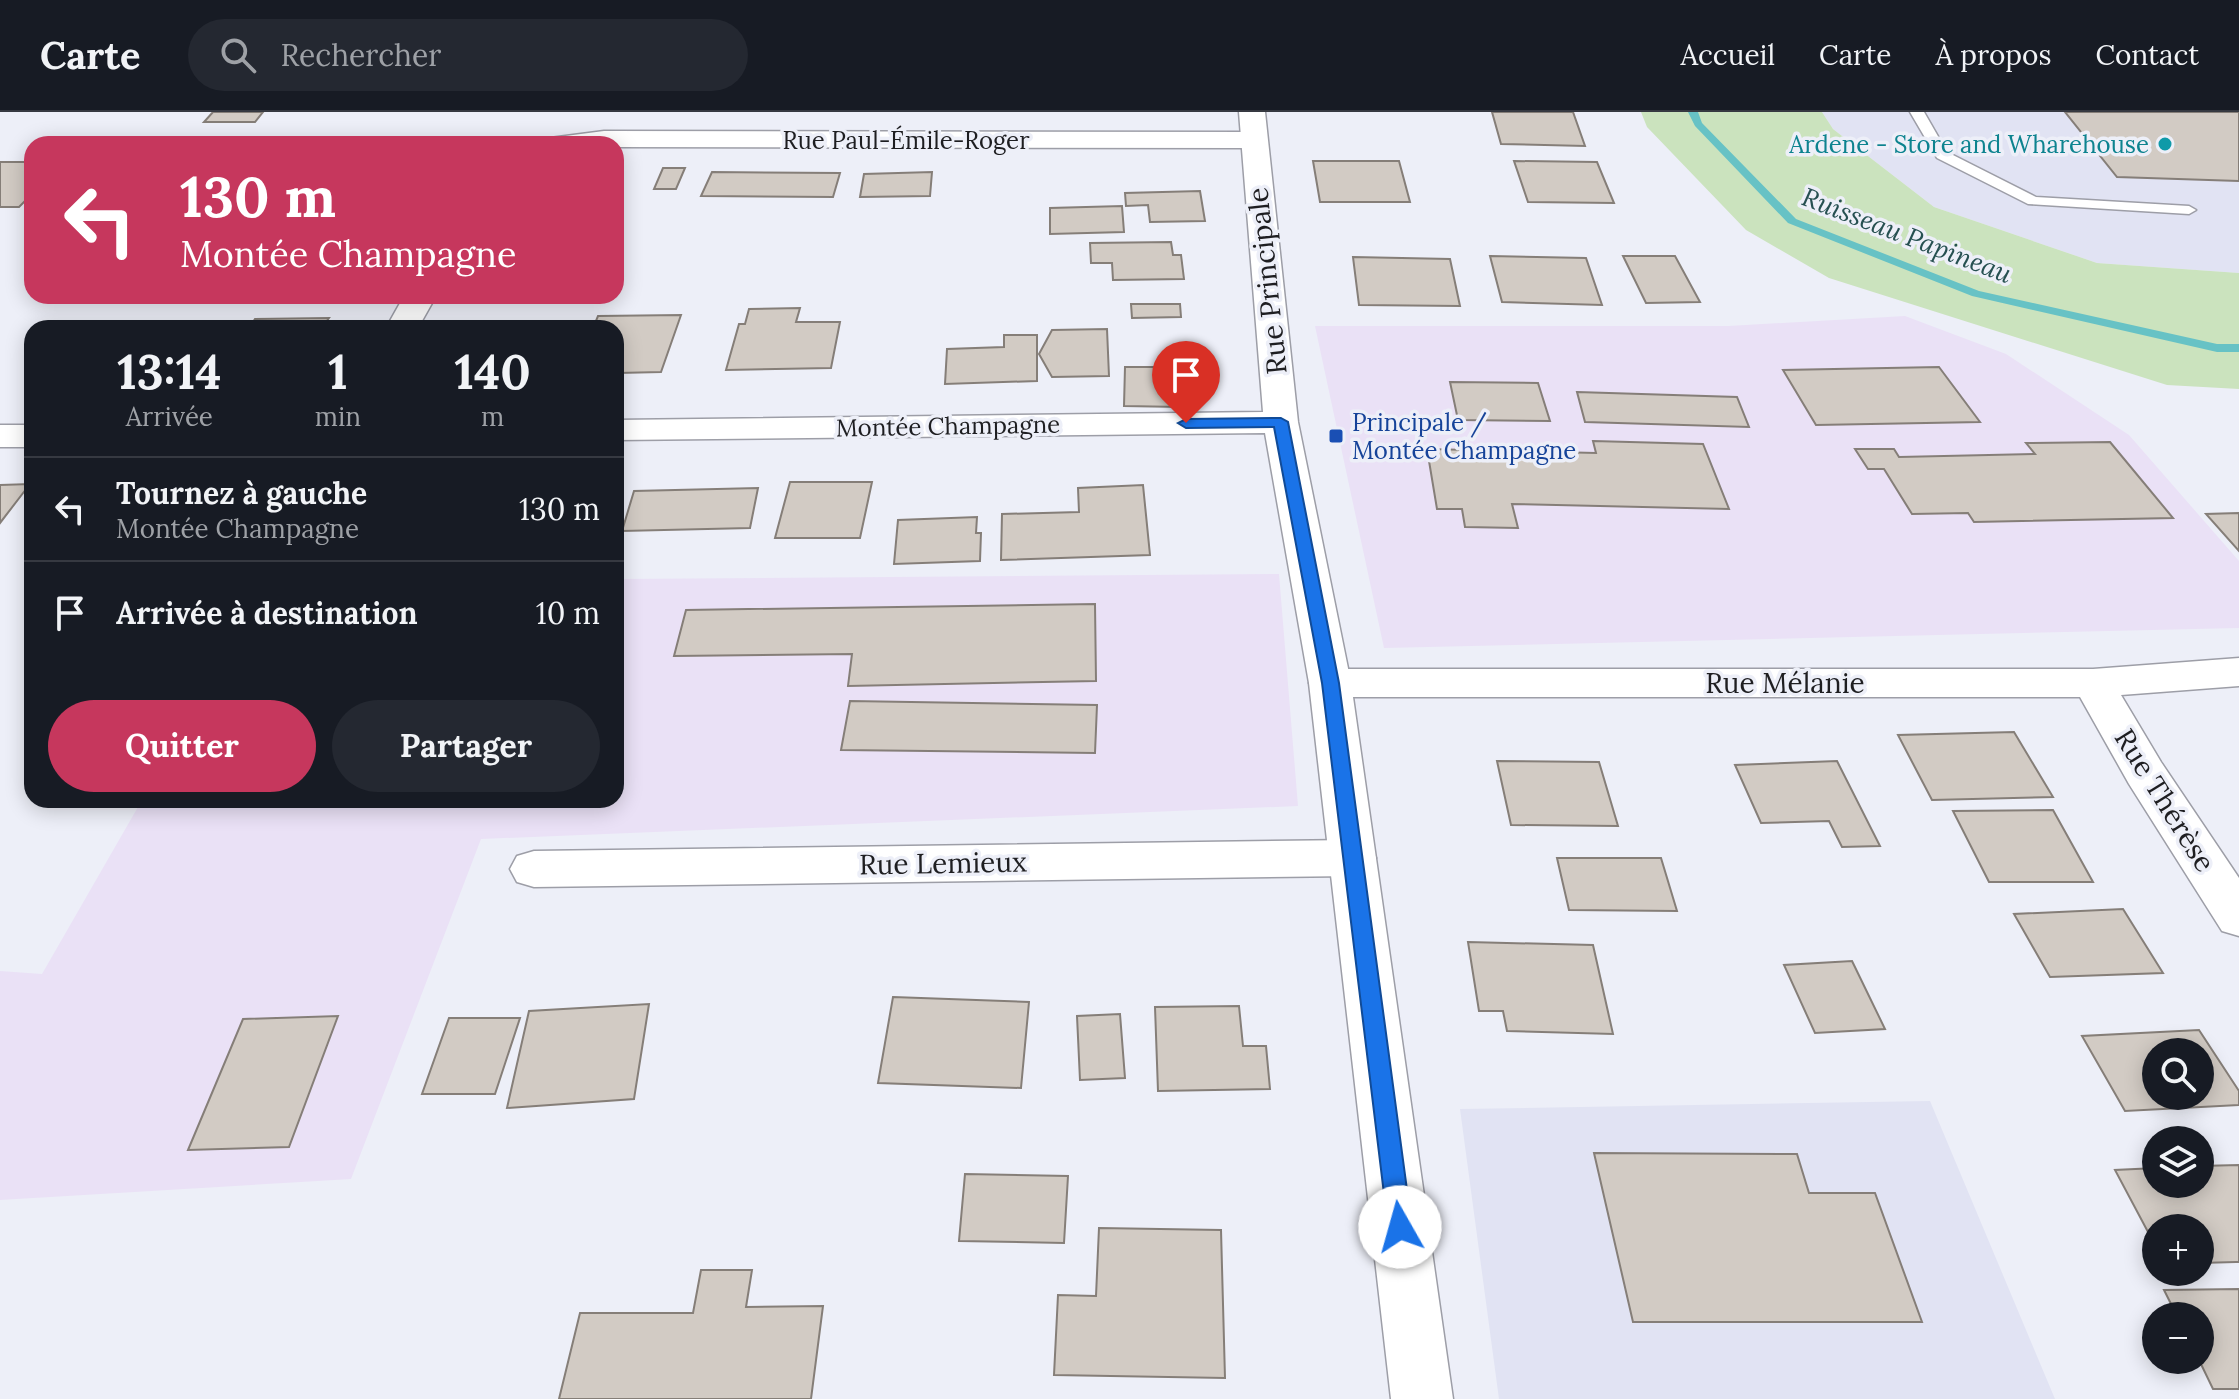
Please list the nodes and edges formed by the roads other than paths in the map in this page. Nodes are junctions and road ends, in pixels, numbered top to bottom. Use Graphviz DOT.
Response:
graph roads {
  1 [pos="1917,112"];
  2 [pos="1252,126"];
  3 [pos="624,139"];
  4 [pos="2189,210"];
  5 [pos="1281,422"];
  6 [pos="624,430"];
  7 [pos="0,436"];
  8 [pos="24,436"];
  9 [pos="2239,672"];
  10 [pos="1330,683"];
  11 [pos="2093,683"];
  12 [pos="1353,858"];
  13 [pos="534,869"];
  14 [pos="2239,917"];
  15 [pos="1422,1399"];
  1 -- 4 [label="lane"];
  2 -- 3 [label="street, Rue Paul-Émile-Roger"];
  2 -- 5 [label="street, Rue Principale"];
  5 -- 6 [label="street, Montée Champagne"];
  5 -- 10 [label="street, Rue Principale"];
  7 -- 8 [label="street"];
  9 -- 11 [label="street, Rue Mélanie"];
  10 -- 11 [label="street, Rue Mélanie"];
  10 -- 12 [label="street, Rue Principale"];
  11 -- 14 [label="street, Rue Thérèse"];
  12 -- 13 [label="street, Rue Lemieux"];
  12 -- 15 [label="street, Rue Principale"];
}
